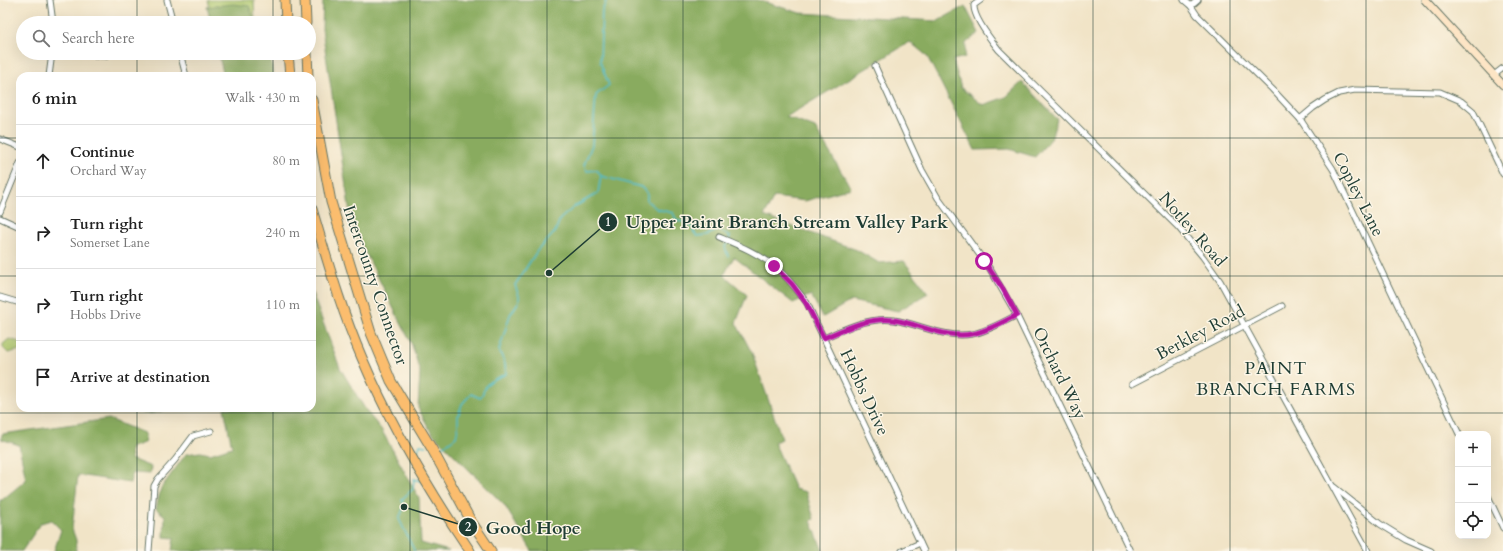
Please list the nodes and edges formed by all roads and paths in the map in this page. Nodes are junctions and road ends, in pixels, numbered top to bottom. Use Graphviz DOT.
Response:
graph roads {
  1 [pos="50,0"];
  2 [pos="167,0"];
  3 [pos="285,0"];
  4 [pos="305,0"];
  5 [pos="981,0"];
  6 [pos="1184,0"];
  7 [pos="1198,0"];
  8 [pos="1425,0"];
  9 [pos="1191,6"];
  10 [pos="52,16"];
  11 [pos="171,16"];
  12 [pos="286,16"];
  13 [pos="306,16"];
  14 [pos="51,60"];
  15 [pos="182,60"];
  16 [pos="289,60"];
  17 [pos="307,60"];
  18 [pos="875,66"];
  19 [pos="1503,68"];
  20 [pos="50,72"];
  21 [pos="185,72"];
  22 [pos="290,72"];
  23 [pos="308,72"];
  24 [pos="1494,75"];
  25 [pos="1503,85"];
  26 [pos="1300,119"];
  27 [pos="316,121"];
  28 [pos="0,139"];
  29 [pos="16,145"];
  30 [pos="16,173"];
  31 [pos="1503,174"];
  32 [pos="0,212"];
  33 [pos="0,218"];
  34 [pos="316,222"];
  35 [pos="16,225"];
  36 [pos="719,237"];
  37 [pos="0,297"];
  38 [pos="16,302"];
  39 [pos="1282,306"];
  40 [pos="1017,315"];
  41 [pos="1244,325"];
  42 [pos="824,338"];
  43 [pos="1132,384"];
  44 [pos="211,431"];
  45 [pos="1458,431"];
  46 [pos="1332,485"];
  47 [pos="1491,502"];
  48 [pos="1503,528"];
  49 [pos="920,543"];
  50 [pos="149,551"];
  51 [pos="470,551"];
  52 [pos="491,551"];
  53 [pos="902,551"];
  54 [pos="924,551"];
  55 [pos="1130,551"];
  56 [pos="1368,551"];
  57 [pos="1431,551"];
  1 -- 10 [label="street"];
  2 -- 11 [label="street"];
  3 -- 12 [label="highway"];
  4 -- 13 [label="highway"];
  5 -- 41 [label="street, Notley Road"];
  6 -- 9 [label="street, Copley Lane"];
  7 -- 9 [label="street"];
  8 -- 24 [label="main road"];
  9 -- 26 [label="street, Copley Lane"];
  14 -- 20 [label="street"];
  15 -- 21 [label="street"];
  16 -- 22 [label="highway"];
  17 -- 23 [label="highway"];
  18 -- 40 [label="street, Orchard Way"];
  19 -- 24 [label="street"];
  24 -- 25 [label="main road"];
  26 -- 31 [label="street"];
  26 -- 45 [label="street, Copley Lane"];
  27 -- 52 [label="highway, Intercounty Connector"];
  28 -- 29 [label="street"];
  30 -- 32 [label="street"];
  33 -- 35 [label="street"];
  34 -- 51 [label="highway, Intercounty Connector"];
  36 -- 42 [label="street, Hobbs Drive"];
  37 -- 38 [label="street"];
  39 -- 41 [label="street, Berkley Road"];
  40 -- 42 [label="street"];
  40 -- 55 [label="street, Orchard Way"];
  41 -- 43 [label="street, Berkley Road"];
  41 -- 46 [label="street, Notley Road"];
  42 -- 49 [label="street, Hobbs Drive"];
  44 -- 50 [label="street"];
  46 -- 56 [label="street, Notley Road"];
  46 -- 57 [label="street"];
  47 -- 48 [label="street"];
  49 -- 53 [label="street"];
  49 -- 54 [label="street, Hobbs Drive"];
}
